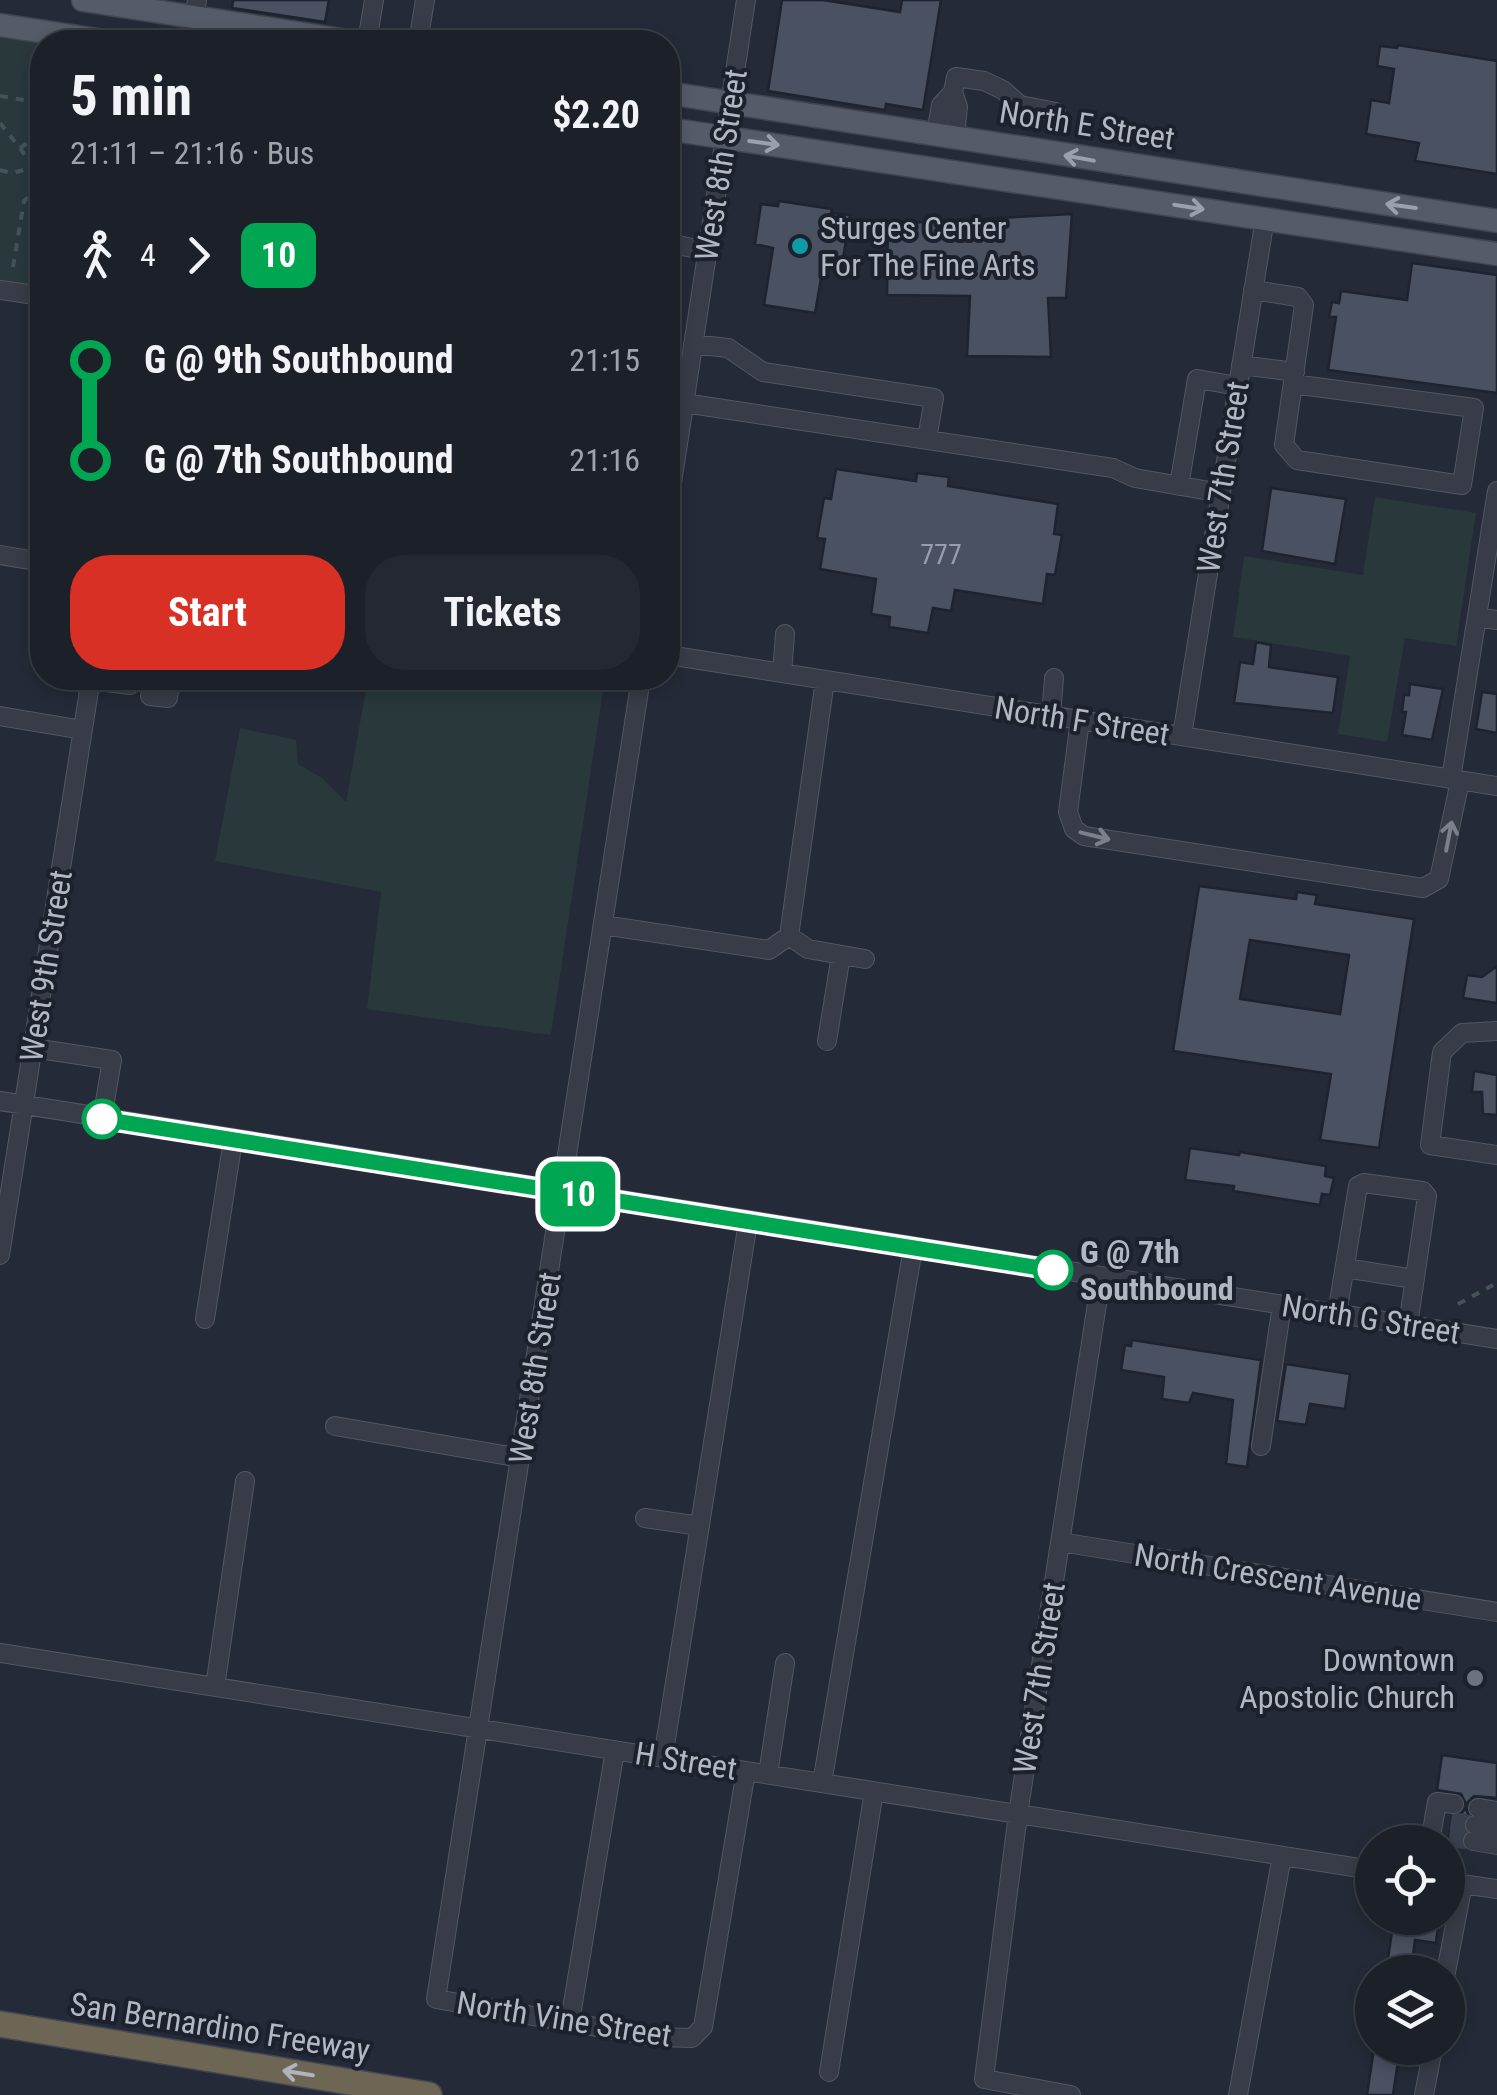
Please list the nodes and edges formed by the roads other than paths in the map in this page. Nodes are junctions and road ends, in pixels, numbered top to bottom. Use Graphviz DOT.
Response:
graph roads {
  1 [pos="83,0"];
  2 [pos="374,0"];
  3 [pos="425,0"];
  4 [pos="746,0"];
  5 [pos="195,9"];
  6 [pos="0,24"];
  7 [pos="37,30"];
  8 [pos="297,30"];
  9 [pos="369,30"];
  10 [pos="420,30"];
  11 [pos="680,95"];
  12 [pos="730,102"];
  13 [pos="1056,112"];
  14 [pos="680,132"];
  15 [pos="945,135"];
  16 [pos="725,138"];
  17 [pos="1265,218"];
  18 [pos="1497,221"];
  19 [pos="680,244"];
  20 [pos="708,250"];
  21 [pos="1497,254"];
  22 [pos="0,290"];
  23 [pos="1253,290"];
  24 [pos="30,294"];
  25 [pos="693,344"];
  26 [pos="1241,365"];
  27 [pos="1294,378"];
  28 [pos="1238,386"];
  29 [pos="684,403"];
  30 [pos="680,430"];
  31 [pos="927,440"];
  32 [pos="1179,486"];
  33 [pos="1497,491"];
  34 [pos="1221,493"];
  35 [pos="0,555"];
  36 [pos="30,560"];
  37 [pos="1477,617"];
  38 [pos="1497,620"];
  39 [pos="785,634"];
  40 [pos="680,657"];
  41 [pos="782,673"];
  42 [pos="1054,678"];
  43 [pos="825,680"];
  44 [pos="89,690"];
  45 [pos="640,690"];
  46 [pos="0,716"];
  47 [pos="1051,716"];
  48 [pos="1080,720"];
  49 [pos="82,730"];
  50 [pos="1182,736"];
  51 [pos="1455,780"];
  52 [pos="1497,786"];
  53 [pos="603,925"];
  54 [pos="789,936"];
  55 [pos="841,955"];
  56 [pos="865,959"];
  57 [pos="1497,1031"];
  58 [pos="827,1041"];
  59 [pos="33,1048"];
  60 [pos="0,1102"];
  61 [pos="24,1105"];
  62 [pos="102,1119"];
  63 [pos="233,1140"];
  64 [pos="1497,1155"];
  65 [pos="562,1191"];
  66 [pos="748,1222"];
  67 [pos="913,1248"];
  68 [pos="0,1255"];
  69 [pos="1345,1268"];
  70 [pos="1100,1278"];
  71 [pos="1414,1279"];
  72 [pos="1282,1305"];
  73 [pos="1338,1314"];
  74 [pos="205,1319"];
  75 [pos="1408,1325"];
  76 [pos="1497,1339"];
  77 [pos="335,1426"];
  78 [pos="1261,1446"];
  79 [pos="521,1458"];
  80 [pos="245,1481"];
  81 [pos="644,1518"];
  82 [pos="700,1526"];
  83 [pos="1060,1542"];
  84 [pos="1497,1612"];
  85 [pos="0,1653"];
  86 [pos="786,1663"];
  87 [pos="216,1687"];
  88 [pos="479,1729"];
  89 [pos="615,1750"];
  90 [pos="663,1758"];
  91 [pos="746,1770"];
  92 [pos="768,1774"];
  93 [pos="822,1783"];
  94 [pos="874,1791"];
  95 [pos="1497,1811"];
  96 [pos="1018,1814"];
  97 [pos="1475,1825"];
  98 [pos="1497,1828"];
  99 [pos="1497,1845"];
  100 [pos="1282,1856"];
  101 [pos="1355,1867"];
  102 [pos="1497,1868"];
  103 [pos="1465,1884"];
  104 [pos="1496,1889"];
  105 [pos="436,1998"];
  106 [pos="570,2021"];
  107 [pos="0,2024"];
  108 [pos="1430,2065"];
  109 [pos="829,2072"];
  110 [pos="429,2095"];
  111 [pos="1071,2095"];
  112 [pos="1238,2095"];
  113 [pos="1424,2095"];
  1 -- 5 [label="main road"];
  2 -- 9 [label="street"];
  3 -- 10 [label="street"];
  4 -- 12 [label="street, West 8th Street"];
  5 -- 8 [label="main road"];
  6 -- 7 [label="main road"];
  11 -- 12 [label="main road, North E Street"];
  12 -- 15 [label="main road, North E Street"];
  12 -- 16 [label="street, West 8th Street"];
  13 -- 15 [label="street"];
  14 -- 16 [label="main road, North E Street"];
  18 -- 15 [label="main road, North E Street, one-way"];
  16 -- 17 [label="main road, North E Street, one-way"];
  16 -- 20 [label="street, West 8th Street"];
  17 -- 21 [label="main road, North E Street"];
  17 -- 23 [label="street, West 7th Street"];
  19 -- 20 [label="street"];
  20 -- 25 [label="street, West 8th Street"];
  22 -- 24 [label="street"];
  23 -- 26 [label="street, West 7th Street"];
  23 -- 27 [label="street"];
  25 -- 29 [label="street, West 8th Street"];
  25 -- 31 [label="street"];
  26 -- 27 [label="street"];
  26 -- 28 [label="street, West 7th Street"];
  27 -- 27 [label="street"];
  28 -- 32 [label="street"];
  28 -- 34 [label="street, West 7th Street"];
  29 -- 30 [label="street, West 8th Street"];
  29 -- 31 [label="street"];
  31 -- 32 [label="street"];
  32 -- 34 [label="street"];
  33 -- 37 [label="street"];
  34 -- 50 [label="street, West 7th Street"];
  35 -- 36 [label="street"];
  37 -- 38 [label="street"];
  37 -- 51 [label="street"];
  39 -- 41 [label="street"];
  40 -- 41 [label="street, North F Street"];
  41 -- 43 [label="street, North F Street"];
  42 -- 47 [label="street"];
  43 -- 47 [label="street, North F Street"];
  43 -- 54 [label="street"];
  44 -- 49 [label="street, West 9th Street"];
  45 -- 53 [label="street, West 8th Street"];
  46 -- 49 [label="street"];
  47 -- 48 [label="street, North F Street"];
  48 -- 50 [label="street, North F Street"];
  48 -- 51 [label="street, one-way"];
  49 -- 59 [label="street, West 9th Street"];
  50 -- 51 [label="street, North F Street"];
  51 -- 52 [label="street, North F Street"];
  53 -- 54 [label="street"];
  53 -- 65 [label="street, West 8th Street"];
  54 -- 55 [label="street"];
  55 -- 56 [label="street"];
  55 -- 58 [label="street"];
  57 -- 64 [label="street"];
  59 -- 61 [label="street, West 9th Street"];
  59 -- 62 [label="street"];
  60 -- 61 [label="street, North G Street"];
  61 -- 62 [label="street, North G Street"];
  61 -- 68 [label="street, West 9th Street"];
  62 -- 63 [label="street, North G Street"];
  63 -- 65 [label="street, North G Street"];
  63 -- 74 [label="street"];
  65 -- 66 [label="street, North G Street"];
  65 -- 79 [label="street, West 8th Street"];
  66 -- 67 [label="street, North G Street"];
  66 -- 82 [label="street"];
  67 -- 70 [label="street, North G Street"];
  67 -- 93 [label="street"];
  69 -- 71 [label="street"];
  69 -- 71 [label="street"];
  69 -- 73 [label="street"];
  70 -- 72 [label="street, North G Street"];
  70 -- 83 [label="street, West 7th Street"];
  71 -- 75 [label="street"];
  72 -- 73 [label="street, North G Street"];
  72 -- 78 [label="street"];
  73 -- 75 [label="street, North G Street"];
  75 -- 76 [label="street, North G Street"];
  77 -- 79 [label="street"];
  79 -- 88 [label="street, West 8th Street"];
  80 -- 87 [label="street"];
  81 -- 82 [label="street"];
  82 -- 90 [label="street"];
  83 -- 84 [label="street, North Crescent Avenue"];
  83 -- 96 [label="street, West 7th Street"];
  85 -- 87 [label="street, H Street"];
  86 -- 92 [label="street"];
  87 -- 88 [label="street, H Street"];
  88 -- 89 [label="street, H Street"];
  88 -- 105 [label="street, West 8th Street"];
  89 -- 90 [label="street, H Street"];
  89 -- 106 [label="street"];
  90 -- 91 [label="street, H Street"];
  91 -- 92 [label="street, H Street"];
  91 -- 106 [label="street, North Vine Street"];
  92 -- 93 [label="street, H Street"];
  93 -- 94 [label="street, H Street"];
  94 -- 96 [label="street, H Street"];
  94 -- 109 [label="street"];
  95 -- 97 [label="street"];
  96 -- 100 [label="street, H Street"];
  96 -- 111 [label="street, West 7th Street"];
  97 -- 98 [label="street"];
  97 -- 99 [label="street"];
  100 -- 101 [label="street, H Street"];
  100 -- 112 [label="street"];
  102 -- 104 [label="street"];
  103 -- 104 [label="street"];
  105 -- 106 [label="street, North Vine Street"];
  110 -- 107 [label="highway, San Bernardino Freeway, one-way"];
  108 -- 113 [label="street"];
}
